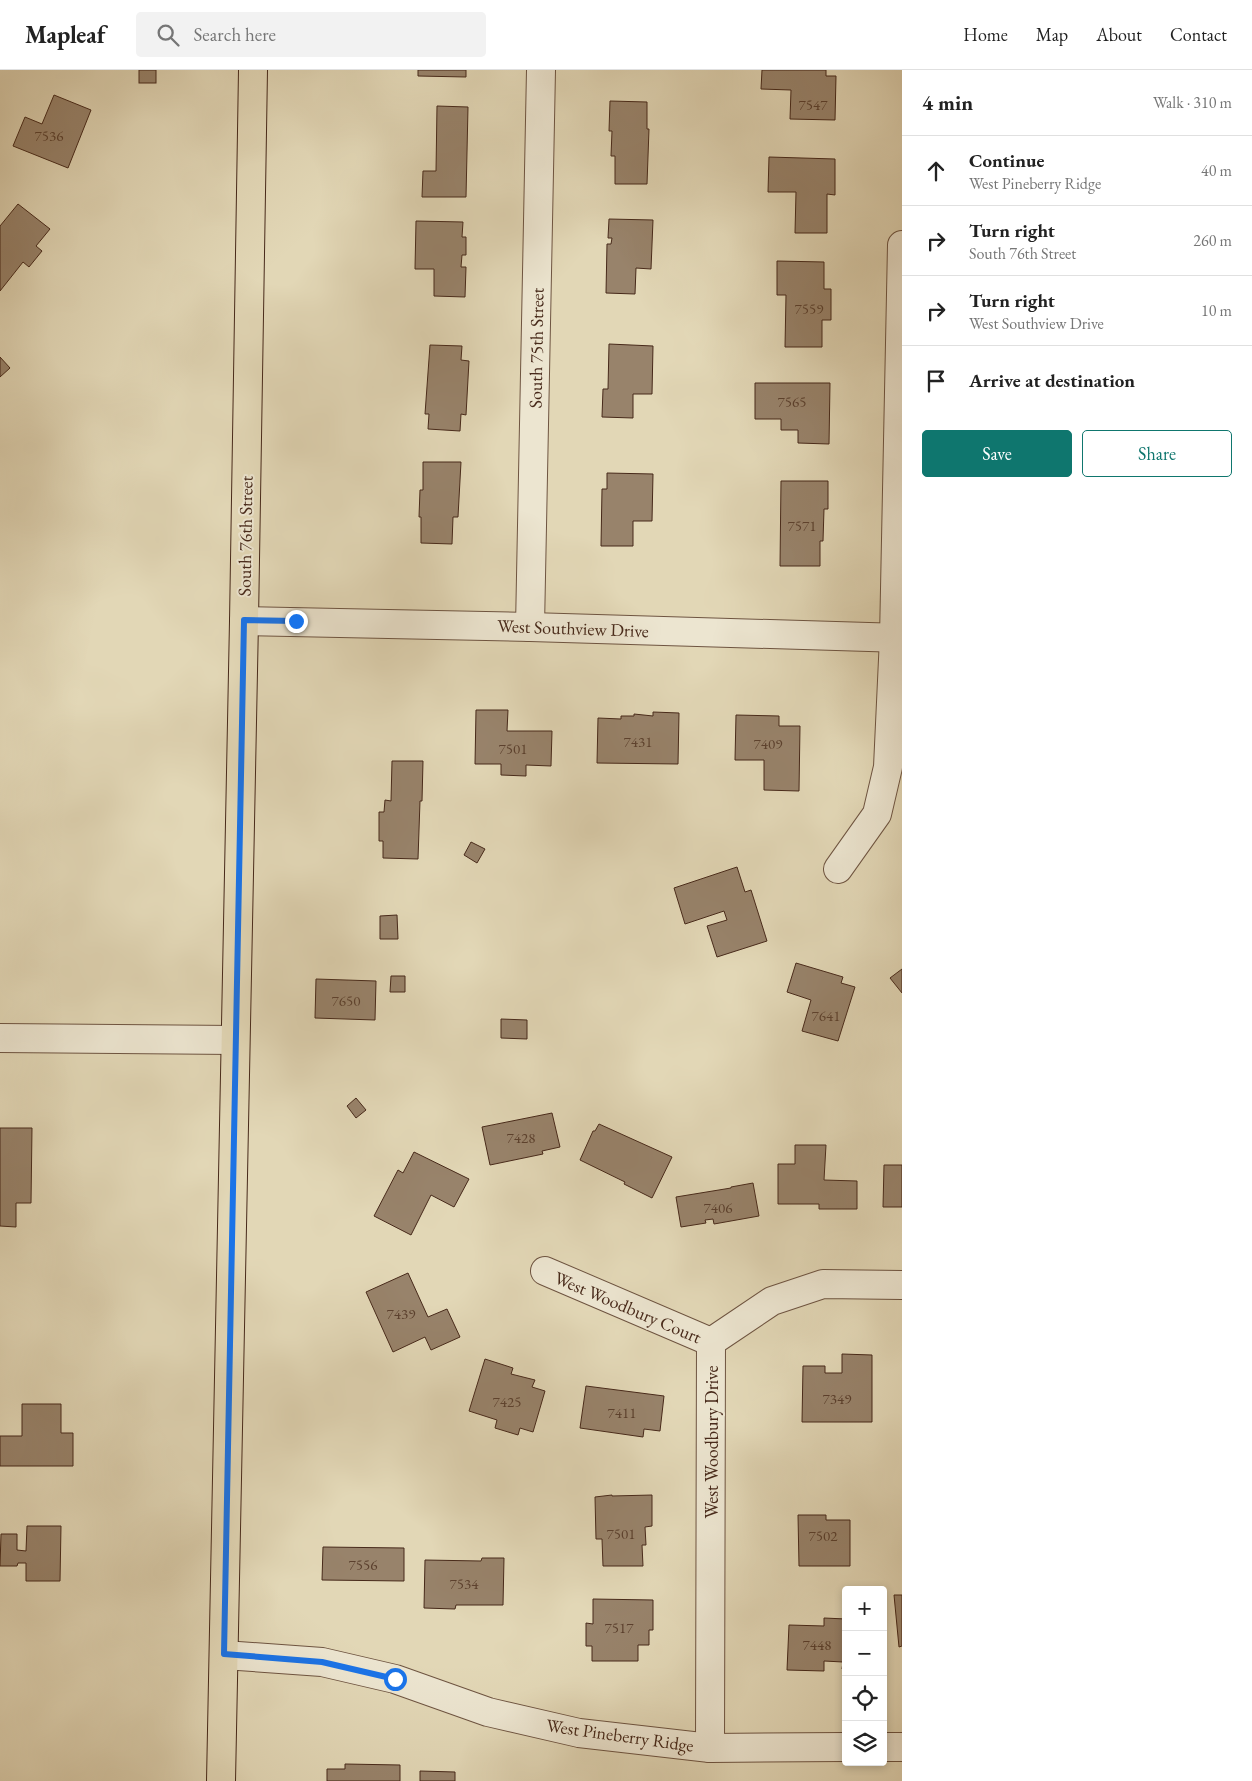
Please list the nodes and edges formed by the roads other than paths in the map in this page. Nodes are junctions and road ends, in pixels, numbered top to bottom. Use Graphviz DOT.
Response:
graph roads {
  1 [pos="253,70"];
  2 [pos="541,70"];
  3 [pos="902,245"];
  4 [pos="244,620"];
  5 [pos="530,627"];
  6 [pos="898,638"];
  7 [pos="838,869"];
  8 [pos="0,1038"];
  9 [pos="235,1040"];
  10 [pos="545,1271"];
  11 [pos="902,1285"];
  12 [pos="711,1342"];
  13 [pos="224,1654"];
  14 [pos="842,1747"];
  15 [pos="887,1747"];
  16 [pos="902,1747"];
  17 [pos="710,1748"];
  18 [pos="221,1781"];
  1 -- 4 [label="main road, South 76th Street"];
  2 -- 5 [label="street, South 75th Street"];
  3 -- 6 [label="street"];
  4 -- 5 [label="street, West Southview Drive"];
  4 -- 9 [label="main road, South 76th Street"];
  5 -- 6 [label="street, West Southview Drive"];
  6 -- 7 [label="street"];
  8 -- 9 [label="street"];
  9 -- 13 [label="main road, South 76th Street"];
  10 -- 12 [label="street, West Woodbury Court"];
  11 -- 12 [label="street, West Woodbury Drive"];
  12 -- 17 [label="street, West Woodbury Drive"];
  13 -- 17 [label="street, West Pineberry Ridge"];
  13 -- 18 [label="main road, South 76th Street"];
  14 -- 17 [label="street, West Pineberry Ridge"];
  15 -- 16 [label="street"];
}
